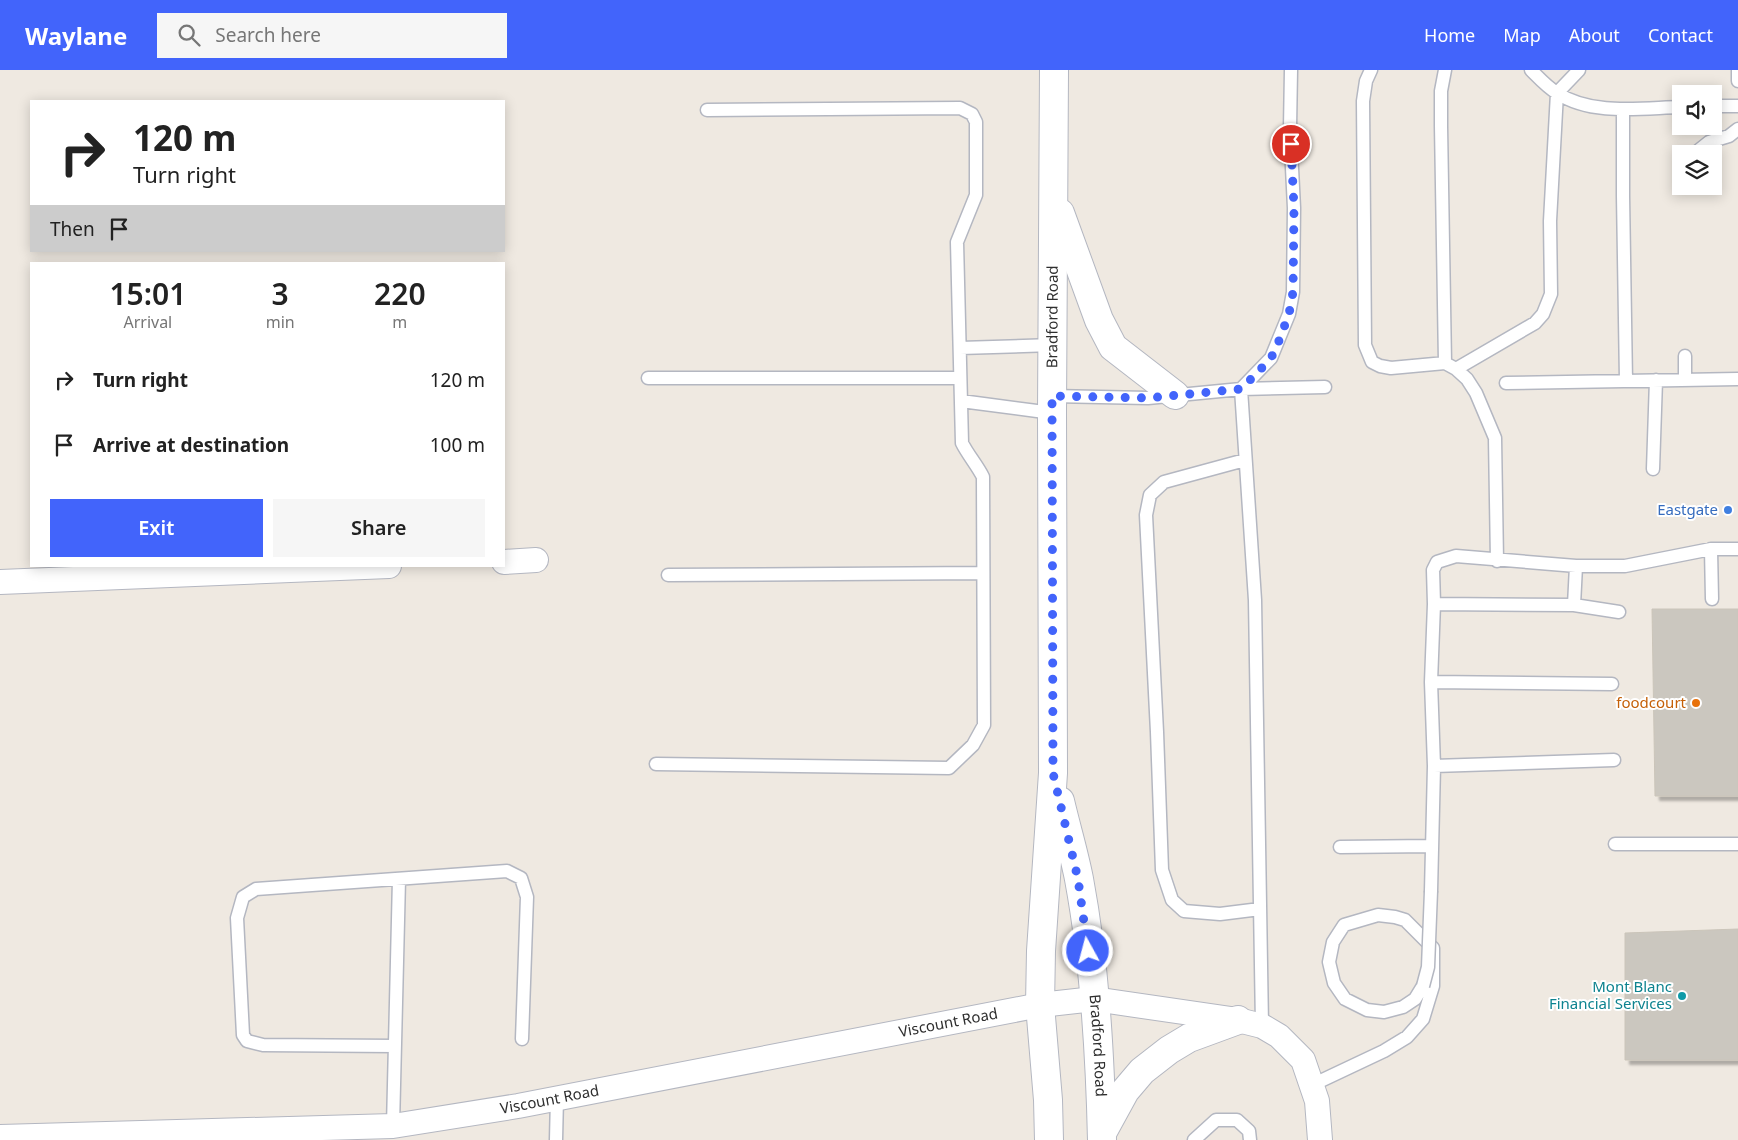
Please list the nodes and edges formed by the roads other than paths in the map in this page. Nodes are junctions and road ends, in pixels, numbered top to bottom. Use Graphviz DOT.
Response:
graph roads {
  1 [pos="1054,70"];
  2 [pos="1291,70"];
  3 [pos="1371,70"];
  4 [pos="1445,70"];
  5 [pos="1531,70"];
  6 [pos="1579,70"];
  7 [pos="1738,70"];
  8 [pos="1738,81"];
  9 [pos="1556,93"];
  10 [pos="1722,106"];
  11 [pos="1738,106"];
  12 [pos="1672,107"];
  13 [pos="1624,109"];
  14 [pos="707,110"];
  15 [pos="1738,129"];
  16 [pos="1706,145"];
  17 [pos="1053,196"];
  18 [pos="1053,345"];
  19 [pos="960,348"];
  20 [pos="1685,356"];
  21 [pos="1451,366"];
  22 [pos="648,378"];
  23 [pos="960,378"];
  24 [pos="1738,379"];
  25 [pos="1626,380"];
  26 [pos="1656,380"];
  27 [pos="1685,380"];
  28 [pos="1506,383"];
  29 [pos="1325,387"];
  30 [pos="1241,389"];
  31 [pos="1175,395"];
  32 [pos="961,401"];
  33 [pos="1052,405"];
  34 [pos="1245,460"];
  35 [pos="1653,469"];
  36 [pos="1711,549"];
  37 [pos="1738,549"];
  38 [pos="536,560"];
  39 [pos="1497,561"];
  40 [pos="505,562"];
  41 [pos="1576,566"];
  42 [pos="365,567"];
  43 [pos="983,573"];
  44 [pos="668,575"];
  45 [pos="0,582"];
  46 [pos="1712,598"];
  47 [pos="1434,604"];
  48 [pos="1574,605"];
  49 [pos="1620,612"];
  50 [pos="1431,682"];
  51 [pos="1612,684"];
  52 [pos="1614,760"];
  53 [pos="656,764"];
  54 [pos="1434,766"];
  55 [pos="1053,773"];
  56 [pos="1615,844"];
  57 [pos="1738,844"];
  58 [pos="1432,846"];
  59 [pos="1340,847"];
  60 [pos="398,878"];
  61 [pos="1260,909"];
  62 [pos="1094,999"];
  63 [pos="1040,1005"];
  64 [pos="1250,1023"];
  65 [pos="522,1039"];
  66 [pos="395,1046"];
  67 [pos="1312,1085"];
  68 [pos="557,1097"];
  69 [pos="393,1126"];
  70 [pos="1101,1136"];
  71 [pos="0,1137"];
  72 [pos="556,1140"];
  73 [pos="1049,1140"];
  74 [pos="1194,1140"];
  75 [pos="1250,1140"];
  76 [pos="1320,1140"];
  1 -- 17 [label="street, Bradford Road"];
  2 -- 30 [label="lane"];
  3 -- 21 [label="lane"];
  4 -- 21 [label="lane"];
  5 -- 9 [label="lane"];
  6 -- 9 [label="lane"];
  7 -- 8 [label="lane"];
  9 -- 13 [label="lane"];
  9 -- 21 [label="lane"];
  10 -- 11 [label="lane"];
  12 -- 13 [label="lane"];
  13 -- 25 [label="lane"];
  14 -- 19 [label="lane"];
  15 -- 16 [label="lane"];
  17 -- 18 [label="street, Bradford Road"];
  17 -- 31 [label="street"];
  18 -- 19 [label="lane"];
  18 -- 33 [label="street, Bradford Road"];
  19 -- 23 [label="lane"];
  20 -- 27 [label="lane"];
  21 -- 39 [label="lane"];
  22 -- 23 [label="lane"];
  23 -- 32 [label="lane"];
  24 -- 27 [label="lane"];
  25 -- 26 [label="lane"];
  25 -- 28 [label="lane"];
  26 -- 27 [label="lane"];
  26 -- 35 [label="lane"];
  29 -- 30 [label="lane"];
  30 -- 31 [label="lane"];
  30 -- 34 [label="lane"];
  31 -- 33 [label="lane"];
  32 -- 33 [label="lane"];
  32 -- 43 [label="lane"];
  33 -- 55 [label="street, Bradford Road"];
  34 -- 61 [label="lane"];
  34 -- 61 [label="lane"];
  36 -- 37 [label="lane"];
  36 -- 41 [label="lane"];
  36 -- 46 [label="lane"];
  38 -- 40 [label="street"];
  39 -- 41 [label="lane"];
  39 -- 47 [label="lane"];
  41 -- 48 [label="lane"];
  42 -- 45 [label="street"];
  43 -- 44 [label="lane"];
  43 -- 53 [label="lane"];
  47 -- 48 [label="lane"];
  47 -- 50 [label="lane"];
  48 -- 49 [label="lane"];
  50 -- 51 [label="lane"];
  50 -- 54 [label="lane"];
  52 -- 54 [label="lane"];
  54 -- 58 [label="lane"];
  55 -- 62 [label="street, Bradford Road"];
  55 -- 63 [label="street, Bradford Road"];
  56 -- 57 [label="lane"];
  58 -- 59 [label="lane"];
  58 -- 67 [label="lane, bridge"];
  60 -- 65 [label="lane"];
  60 -- 66 [label="lane"];
  60 -- 66 [label="lane"];
  61 -- 64 [label="lane"];
  62 -- 63 [label="street, Viscount Road"];
  62 -- 64 [label="street, Viscount Road"];
  62 -- 70 [label="street, Bradford Road"];
  63 -- 68 [label="street, Viscount Road"];
  63 -- 73 [label="street, Bradford Road"];
  64 -- 67 [label="street"];
  64 -- 70 [label="street"];
  66 -- 69 [label="lane"];
  67 -- 76 [label="street"];
  68 -- 69 [label="street, Viscount Road"];
  68 -- 72 [label="lane"];
  69 -- 71 [label="street, Viscount Road"];
  74 -- 75 [label="lane"];
}
